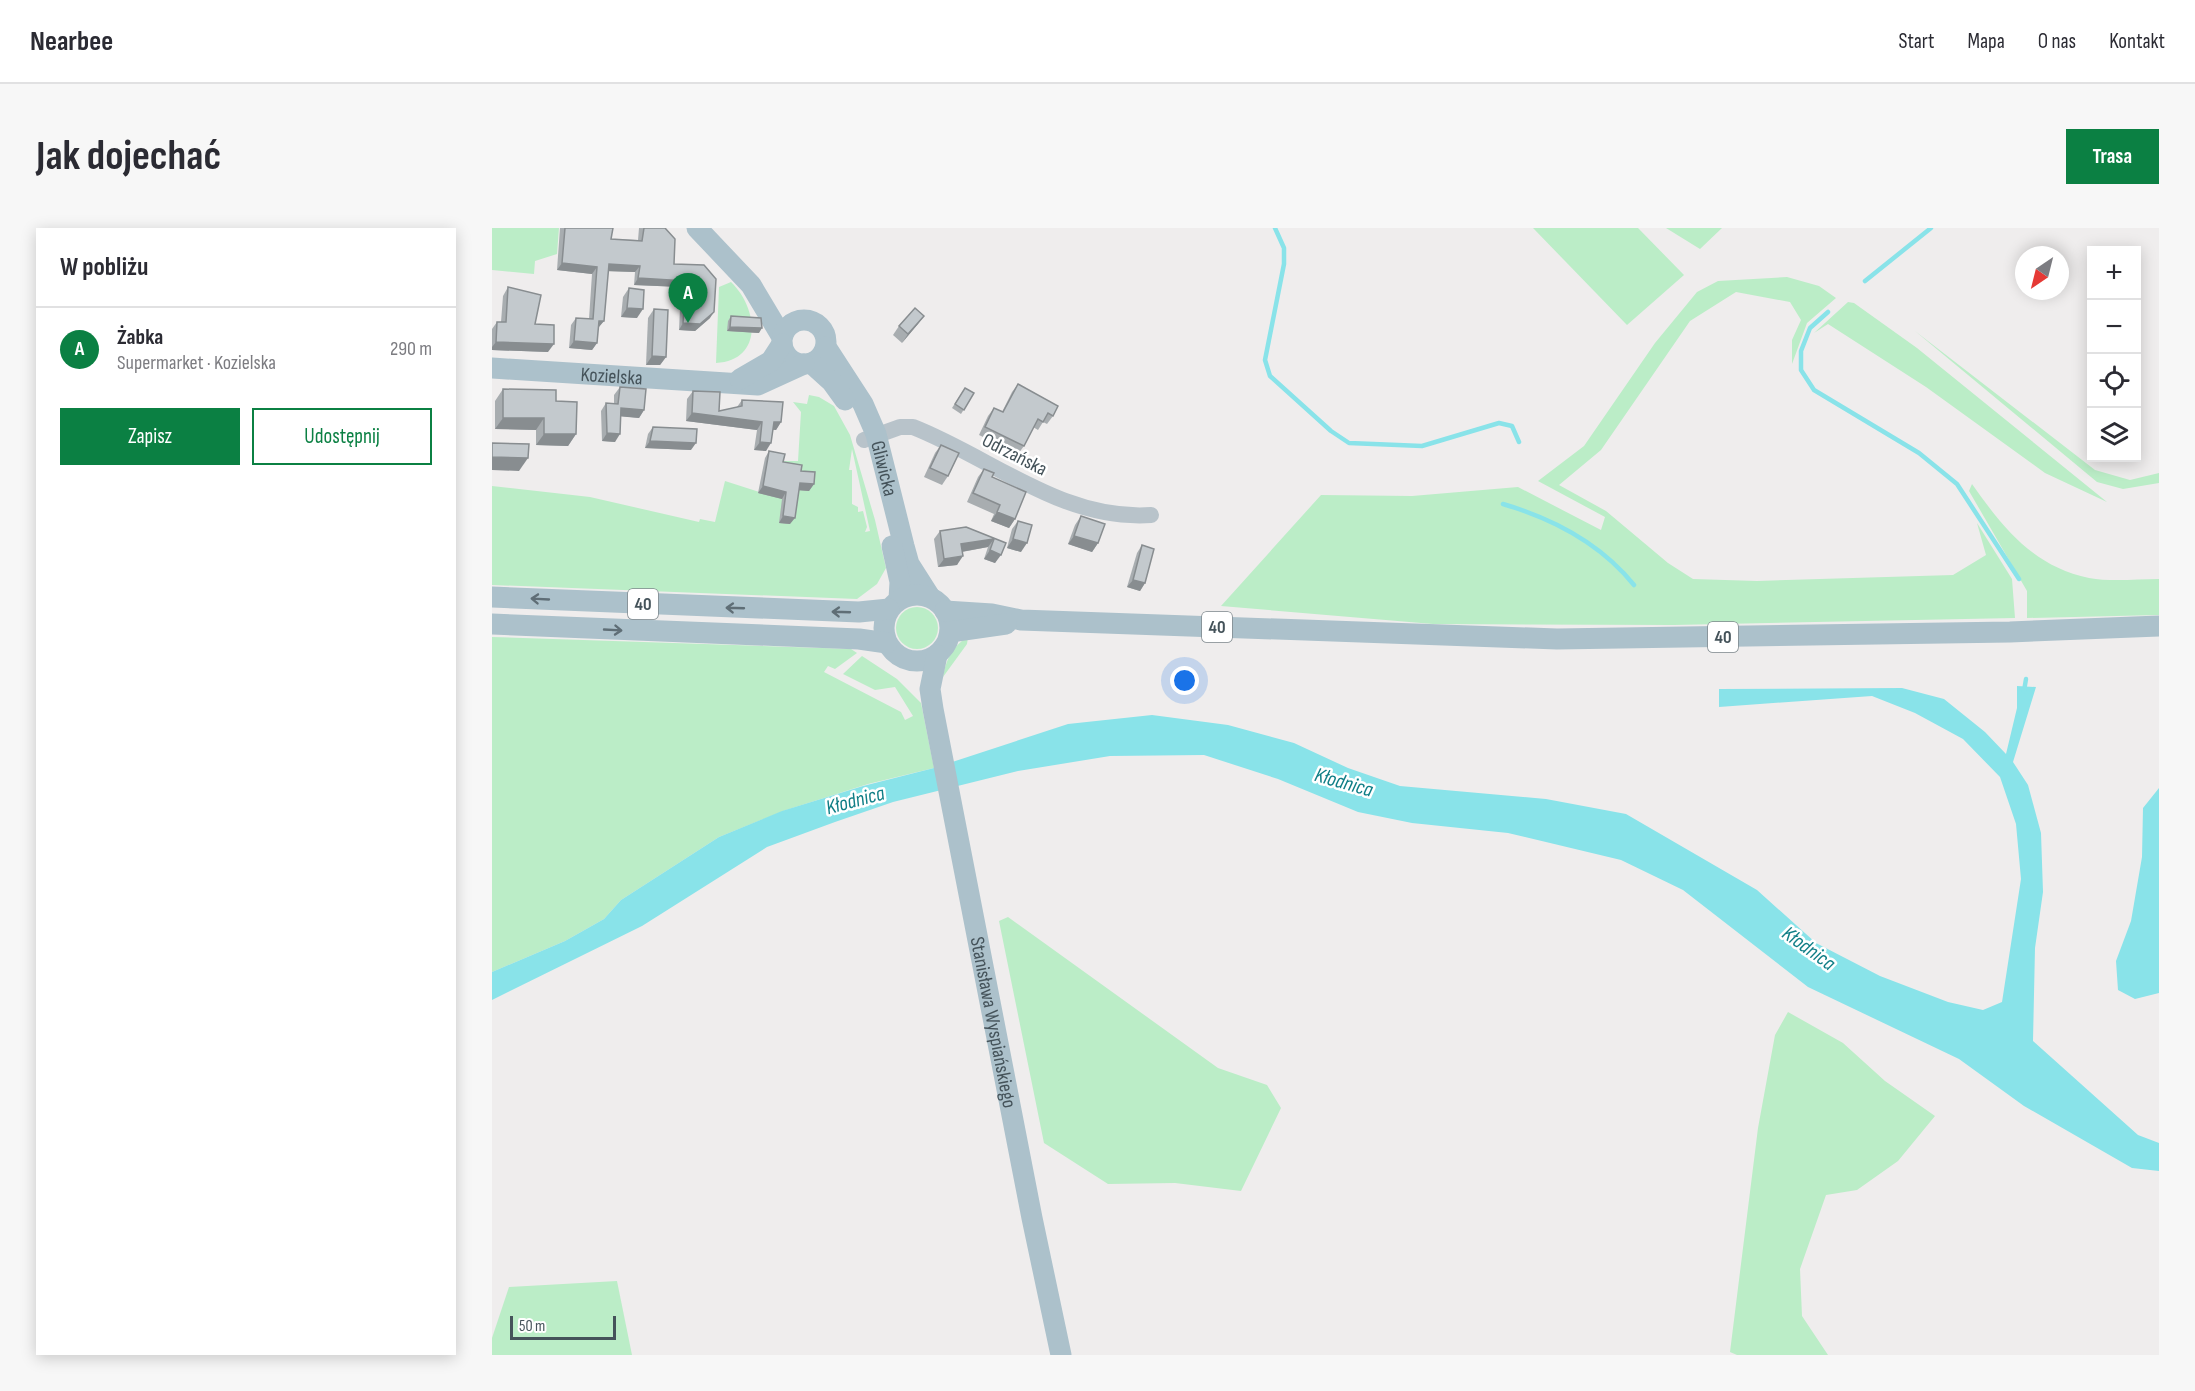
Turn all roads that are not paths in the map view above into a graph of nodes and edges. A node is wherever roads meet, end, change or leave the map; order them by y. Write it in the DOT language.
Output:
graph roads {
  1 [pos="697,228"];
  2 [pos="751,285"];
  3 [pos="801,319"];
  4 [pos="782,341"];
  5 [pos="826,347"];
  6 [pos="808,364"];
  7 [pos="492,368"];
  8 [pos="731,383"];
  9 [pos="870,437"];
  10 [pos="1151,515"];
  11 [pos="492,597"];
  12 [pos="894,604"];
  13 [pos="937,604"];
  14 [pos="1021,620"];
  15 [pos="492,624"];
  16 [pos="2159,626"];
  17 [pos="950,632"];
  18 [pos="886,643"];
  19 [pos="937,655"];
  20 [pos="903,659"];
  21 [pos="932,699"];
  22 [pos="1061,1355"];
  1 -- 2 [label="main road"];
  2 -- 3 [label="main road"];
  2 -- 4 [label="main road"];
  3 -- 4 [label="main road"];
  3 -- 5 [label="main road"];
  4 -- 6 [label="main road"];
  4 -- 8 [label="main road"];
  5 -- 6 [label="main road"];
  5 -- 9 [label="main road, Gliwicka"];
  6 -- 8 [label="main road, Kozielska"];
  6 -- 9 [label="main road, Gliwicka"];
  7 -- 8 [label="main road, Kozielska"];
  9 -- 10 [label="street, Odrzańska"];
  9 -- 12 [label="main road, Gliwicka"];
  9 -- 13 [label="main road, Gliwicka"];
  12 -- 11 [label="main road, 40, one-way"];
  12 -- 13 [label="main road, 40"];
  12 -- 18 [label="main road"];
  13 -- 14 [label="main road, 40"];
  13 -- 17 [label="main road"];
  14 -- 16 [label="main road, 40"];
  14 -- 17 [label="main road, 40"];
  15 -- 18 [label="main road, 40, one-way"];
  17 -- 19 [label="main road"];
  18 -- 20 [label="main road"];
  19 -- 20 [label="main road"];
  19 -- 21 [label="main road, Stanisława Wyspiańskiego"];
  20 -- 21 [label="main road"];
  21 -- 22 [label="main road, Stanisława Wyspiańskiego"];
}
